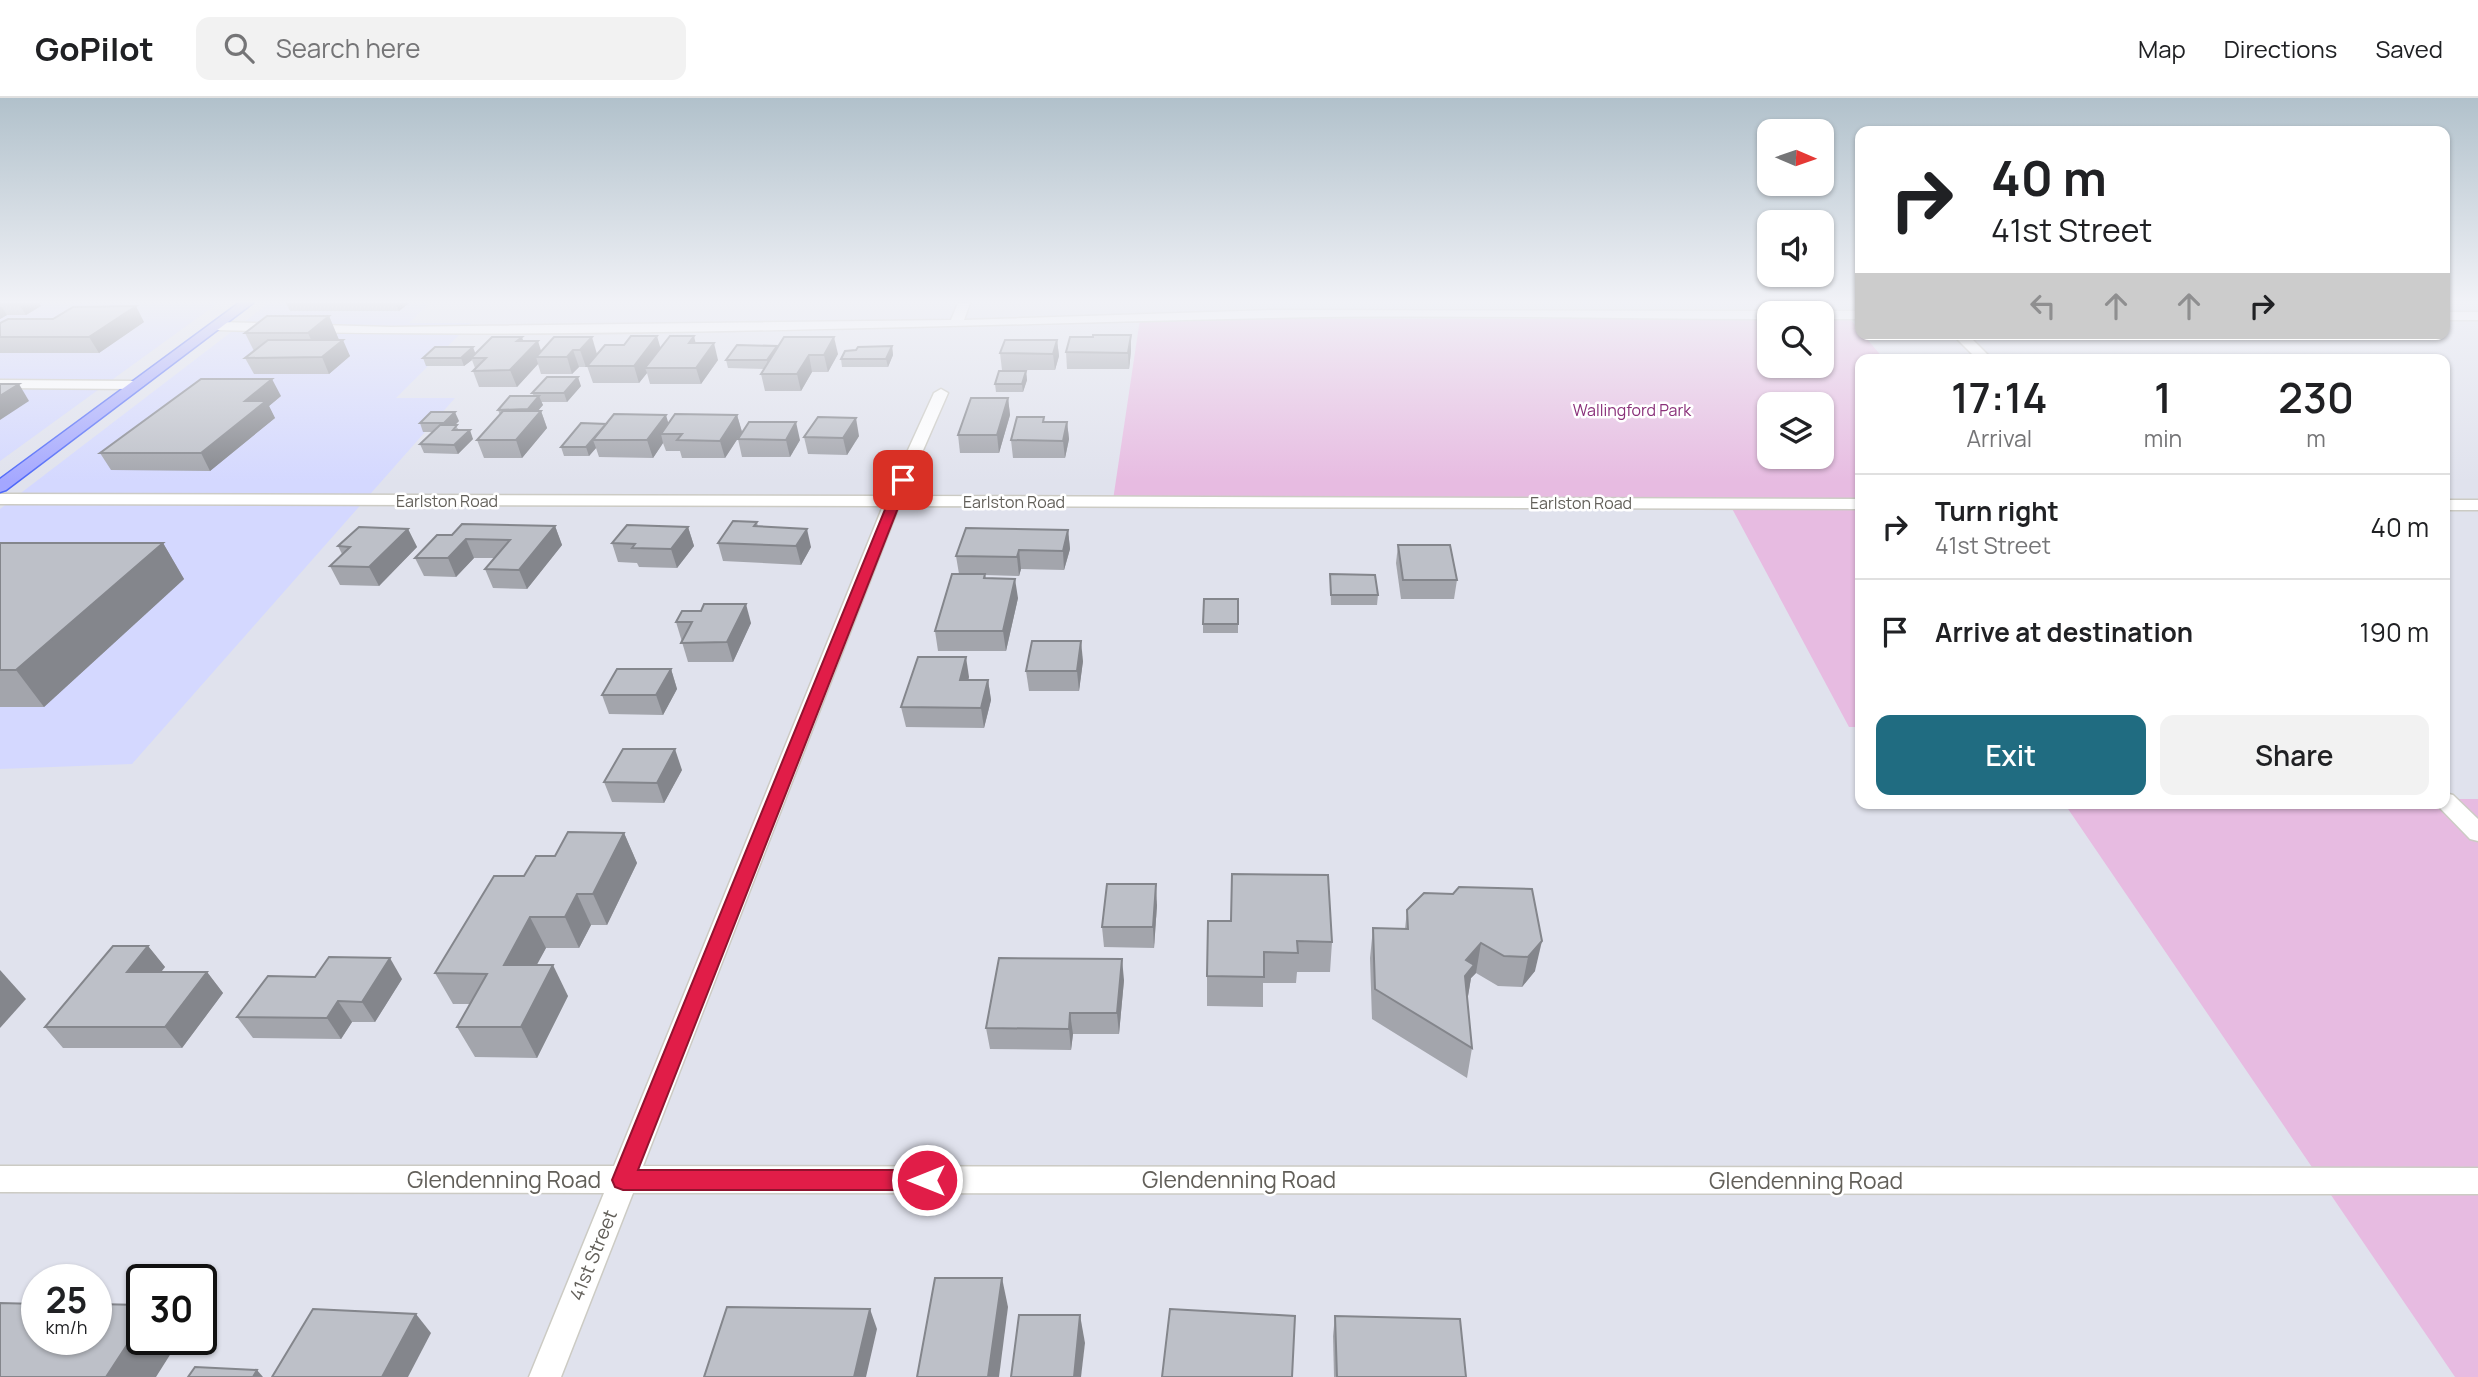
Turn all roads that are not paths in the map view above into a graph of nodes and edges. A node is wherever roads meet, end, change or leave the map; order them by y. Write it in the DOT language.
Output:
graph roads {
  1 [pos="167,363"];
  2 [pos="0,384"];
  3 [pos="138,384"];
  4 [pos="941,393"];
  5 [pos="0,487"];
  6 [pos="0,499"];
  7 [pos="893,501"];
  8 [pos="1855,504"];
  9 [pos="2450,505"];
  10 [pos="2478,505"];
  11 [pos="2450,805"];
  12 [pos="2478,833"];
  13 [pos="0,1179"];
  14 [pos="623,1180"];
  15 [pos="2478,1181"];
  16 [pos="545,1377"];
  1 -- 3 [label="main road"];
  2 -- 3 [label="street"];
  3 -- 5 [label="main road"];
  4 -- 7 [label="street, 41st Street"];
  6 -- 7 [label="street, Earlston Road"];
  7 -- 8 [label="street, Earlston Road"];
  7 -- 14 [label="street, 41st Street"];
  9 -- 10 [label="street"];
  11 -- 12 [label="street"];
  13 -- 14 [label="street, Glendenning Road"];
  14 -- 15 [label="street, Glendenning Road"];
  14 -- 16 [label="street, 41st Street"];
}
